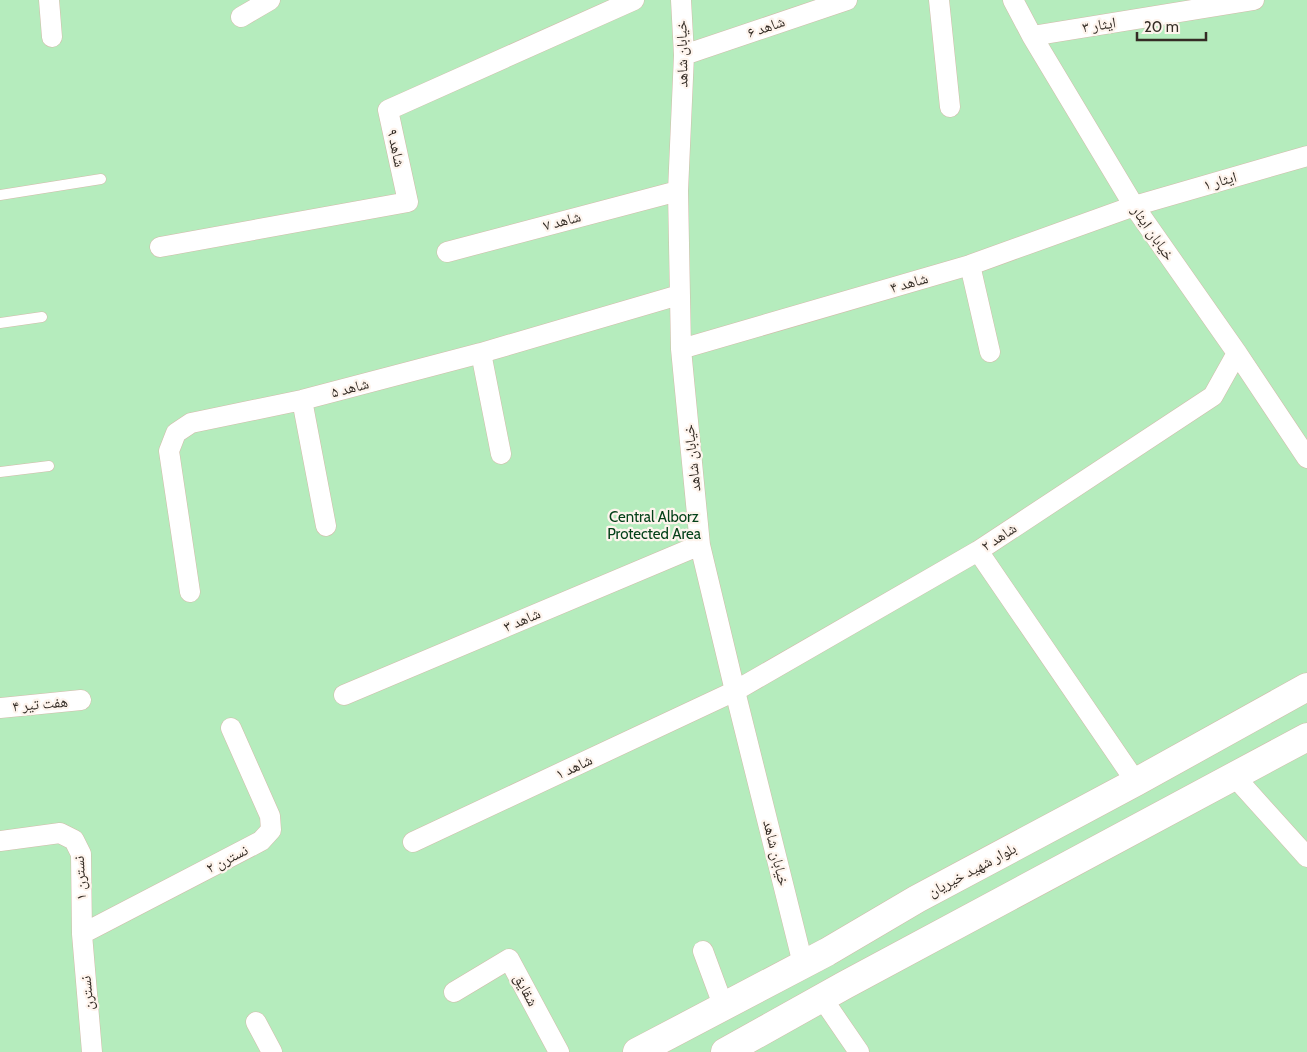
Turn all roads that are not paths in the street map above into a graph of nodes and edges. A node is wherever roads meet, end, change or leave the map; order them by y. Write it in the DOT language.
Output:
graph roads {
  1 [pos="49,0"];
  2 [pos="270,0"];
  3 [pos="634,0"];
  4 [pos="681,0"];
  5 [pos="847,0"];
  6 [pos="939,0"];
  7 [pos="1013,0"];
  8 [pos="1254,0"];
  9 [pos="241,17"];
  10 [pos="1032,36"];
  11 [pos="52,37"];
  12 [pos="684,54"];
  13 [pos="950,107"];
  14 [pos="1307,156"];
  15 [pos="101,179"];
  16 [pos="678,190"];
  17 [pos="0,196"];
  18 [pos="1134,206"];
  19 [pos="160,247"];
  20 [pos="447,252"];
  21 [pos="970,265"];
  22 [pos="679,295"];
  23 [pos="42,317"];
  24 [pos="0,323"];
  25 [pos="681,349"];
  26 [pos="990,352"];
  27 [pos="481,353"];
  28 [pos="1237,353"];
  29 [pos="302,400"];
  30 [pos="501,454"];
  31 [pos="1307,458"];
  32 [pos="49,466"];
  33 [pos="0,472"];
  34 [pos="326,526"];
  35 [pos="700,545"];
  36 [pos="978,551"];
  37 [pos="190,592"];
  38 [pos="1307,687"];
  39 [pos="735,691"];
  40 [pos="344,695"];
  41 [pos="81,700"];
  42 [pos="0,708"];
  43 [pos="231,728"];
  44 [pos="1307,738"];
  45 [pos="1235,777"];
  46 [pos="1136,782"];
  47 [pos="0,841"];
  48 [pos="413,842"];
  49 [pos="1307,856"];
  50 [pos="82,934"];
  51 [pos="703,952"];
  52 [pos="803,964"];
  53 [pos="454,992"];
  54 [pos="822,998"];
  55 [pos="723,1005"];
  56 [pos="256,1022"];
  57 [pos="92,1052"];
  58 [pos="272,1052"];
  59 [pos="559,1052"];
  60 [pos="637,1052"];
  61 [pos="725,1052"];
  62 [pos="860,1052"];
  1 -- 11 [label="street"];
  2 -- 9 [label="street"];
  3 -- 19 [label="street, شاهد ۹"];
  4 -- 12 [label="street, خیابان شاهد"];
  5 -- 12 [label="street, شاهد ۶"];
  6 -- 13 [label="street"];
  7 -- 10 [label="street, خیابان ایثار"];
  8 -- 10 [label="street, ایثار ۳"];
  10 -- 18 [label="street, خیابان ایثار"];
  12 -- 16 [label="street, خیابان شاهد"];
  14 -- 18 [label="street, ایثار ۱"];
  15 -- 17 [label="lane"];
  16 -- 20 [label="street, شاهد ۷"];
  16 -- 22 [label="street, خیابان شاهد"];
  18 -- 21 [label="street, شاهد ۴"];
  18 -- 28 [label="street, خیابان ایثار"];
  21 -- 25 [label="street, شاهد ۴"];
  21 -- 26 [label="street"];
  22 -- 25 [label="street, خیابان شاهد"];
  22 -- 27 [label="street, شاهد ۵"];
  23 -- 24 [label="lane"];
  25 -- 35 [label="street, خیابان شاهد"];
  27 -- 29 [label="street, شاهد ۵"];
  27 -- 30 [label="street"];
  28 -- 31 [label="street, خیابان ایثار"];
  28 -- 36 [label="street, شاهد ۲"];
  29 -- 34 [label="street"];
  29 -- 37 [label="street, شاهد ۵"];
  32 -- 33 [label="lane"];
  35 -- 39 [label="street, خیابان شاهد"];
  35 -- 40 [label="street, شاهد ۳"];
  36 -- 39 [label="street, شاهد ۲"];
  36 -- 46 [label="street"];
  38 -- 46 [label="main road, بلوار شهید خیریان"];
  39 -- 48 [label="street, شاهد ۱"];
  39 -- 52 [label="street, خیابان شاهد"];
  41 -- 42 [label="street, هفت تیر ۴"];
  43 -- 50 [label="street, نسترن ۲"];
  44 -- 45 [label="main road"];
  45 -- 49 [label="street"];
  45 -- 54 [label="main road"];
  46 -- 52 [label="main road, بلوار شهید خیریان"];
  47 -- 50 [label="street, نسترن ۱"];
  50 -- 57 [label="street, نسترن"];
  51 -- 55 [label="street"];
  52 -- 54 [label="main road"];
  52 -- 55 [label="main road, بلوار شهید خیریان"];
  53 -- 59 [label="street, شقایق"];
  54 -- 61 [label="main road"];
  54 -- 62 [label="street"];
  55 -- 60 [label="main road, بلوار شهید خیریان"];
  56 -- 58 [label="street"];
}
